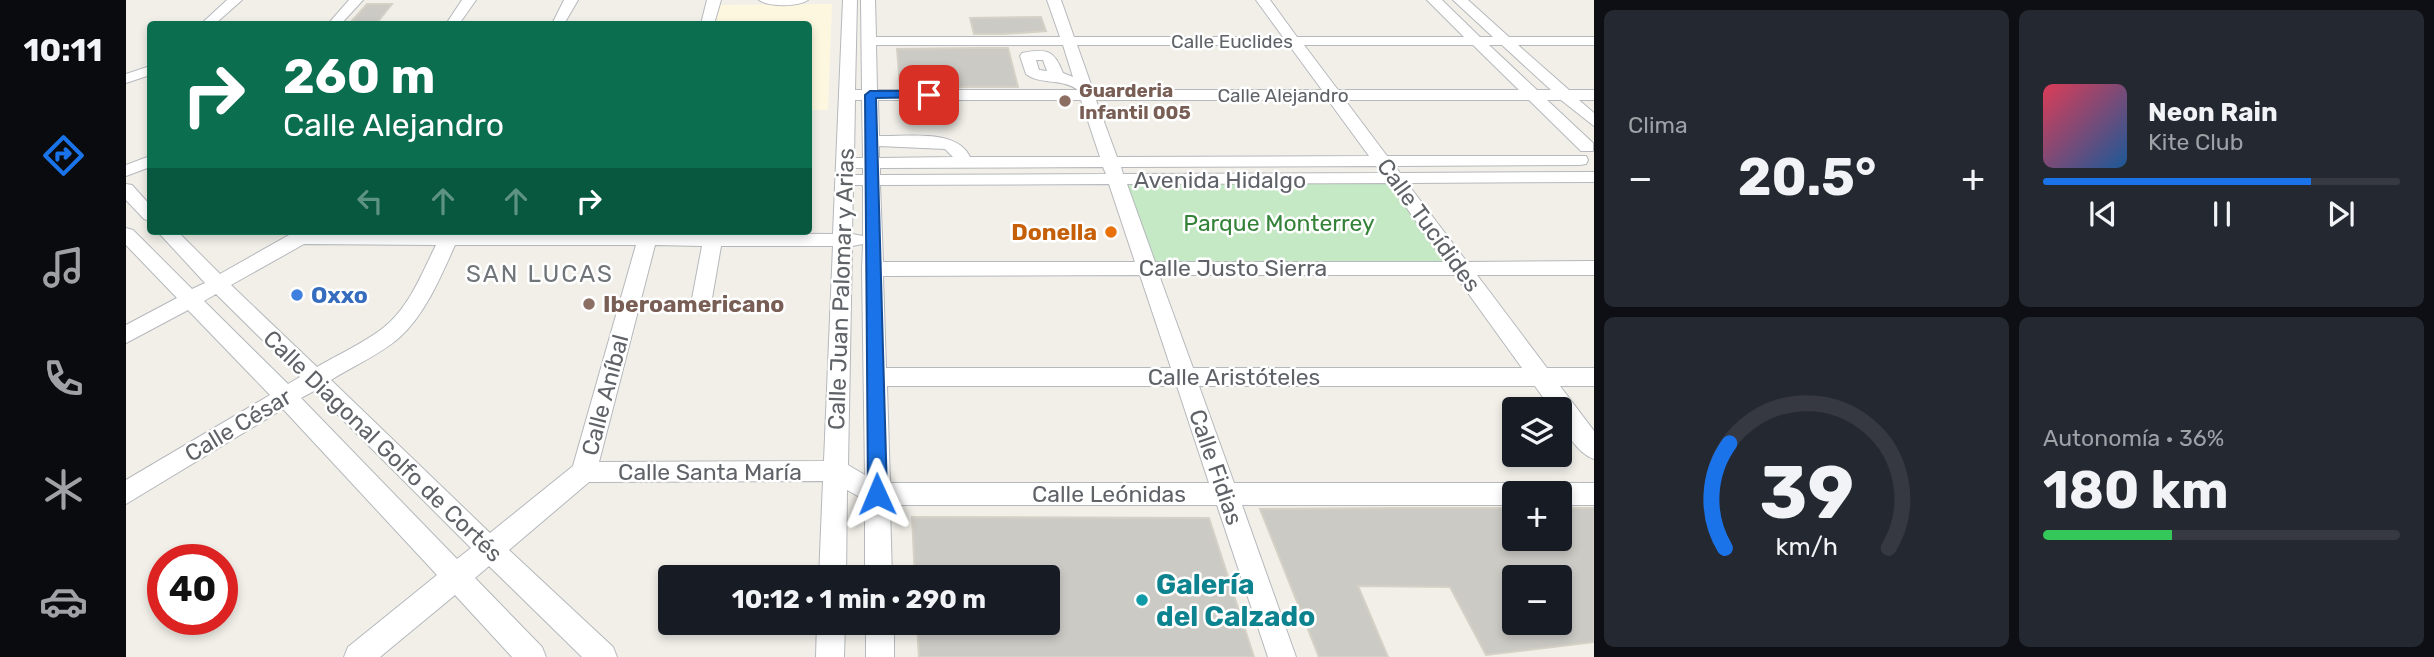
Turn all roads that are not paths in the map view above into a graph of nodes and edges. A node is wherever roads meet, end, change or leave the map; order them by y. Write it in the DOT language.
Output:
graph roads {
  1 [pos="234,0"];
  2 [pos="356,0"];
  3 [pos="469,0"];
  4 [pos="570,0"];
  5 [pos="714,0"];
  6 [pos="766,0"];
  7 [pos="801,0"];
  8 [pos="849,0"];
  9 [pos="868,0"];
  10 [pos="1054,0"];
  11 [pos="1263,0"];
  12 [pos="1434,0"];
  13 [pos="1460,0"];
  14 [pos="210,21"];
  15 [pos="337,21"];
  16 [pos="454,21"];
  17 [pos="560,21"];
  18 [pos="709,21"];
  19 [pos="870,41"];
  20 [pos="1068,41"];
  21 [pos="1293,41"];
  22 [pos="1476,41"];
  23 [pos="1505,41"];
  24 [pos="1594,41"];
  25 [pos="147,71"];
  26 [pos="1057,76"];
  27 [pos="126,79"];
  28 [pos="1085,90"];
  29 [pos="846,95"];
  30 [pos="870,95"];
  31 [pos="1333,95"];
  32 [pos="1532,95"];
  33 [pos="1565,95"];
  34 [pos="1594,95"];
  35 [pos="1594,121"];
  36 [pos="871,141"];
  37 [pos="1587,151"];
  38 [pos="147,162"];
  39 [pos="963,162"];
  40 [pos="1382,162"];
  41 [pos="126,171"];
  42 [pos="1113,171"];
  43 [pos="845,172"];
  44 [pos="871,172"];
  45 [pos="1594,176"];
  46 [pos="1395,179"];
  47 [pos="126,189"];
  48 [pos="147,212"];
  49 [pos="126,234"];
  50 [pos="170,235"];
  51 [pos="304,235"];
  52 [pos="450,235"];
  53 [pos="648,235"];
  54 [pos="664,235"];
  55 [pos="713,238"];
  56 [pos="843,240"];
  57 [pos="872,240"];
  58 [pos="1147,268"];
  59 [pos="1461,268"];
  60 [pos="1594,268"];
  61 [pos="872,269"];
  62 [pos="217,286"];
  63 [pos="189,300"];
  64 [pos="701,304"];
  65 [pos="126,335"];
  66 [pos="875,377"];
  67 [pos="1185,377"];
  68 [pos="1541,377"];
  69 [pos="1594,377"];
  70 [pos="316,378"];
  71 [pos="286,397"];
  72 [pos="1594,449"];
  73 [pos="836,471"];
  74 [pos="584,472"];
  75 [pos="126,493"];
  76 [pos="877,494"];
  77 [pos="1225,494"];
  78 [pos="1502,494"];
  79 [pos="1572,494"];
  80 [pos="1594,494"];
  81 [pos="487,550"];
  82 [pos="832,565"];
  83 [pos="879,565"];
  84 [pos="456,576"];
  85 [pos="831,635"];
  86 [pos="880,635"];
  87 [pos="358,657"];
  88 [pos="532,657"];
  89 [pos="603,657"];
  90 [pos="830,657"];
  91 [pos="880,657"];
  92 [pos="1282,657"];
  1 -- 14 [label="street"];
  2 -- 15 [label="street"];
  3 -- 16 [label="street"];
  4 -- 17 [label="street"];
  5 -- 18 [label="street"];
  6 -- 7 [label="street"];
  8 -- 29 [label="street, Calle Juan Palomar y Arias"];
  9 -- 19 [label="street, Calle Juan Palomar y Arias"];
  10 -- 20 [label="street, Calle Fidias"];
  11 -- 21 [label="street, Calle Tucídides"];
  12 -- 22 [label="street"];
  13 -- 23 [label="street"];
  19 -- 20 [label="street, Calle Euclides"];
  19 -- 30 [label="street, Calle Juan Palomar y Arias"];
  20 -- 21 [label="street, Calle Euclides"];
  20 -- 28 [label="street, Calle Fidias"];
  21 -- 22 [label="street, Calle Euclides"];
  21 -- 31 [label="street, Calle Tucídides"];
  22 -- 23 [label="street, Calle Euclides"];
  22 -- 32 [label="street"];
  23 -- 24 [label="street, Calle Euclides"];
  23 -- 33 [label="street"];
  25 -- 27 [label="street"];
  26 -- 28 [label="street"];
  28 -- 30 [label="street, Calle Alejandro"];
  28 -- 31 [label="street, Calle Alejandro"];
  28 -- 42 [label="street, Calle Fidias"];
  29 -- 30 [label="street, Calle Alejandro"];
  29 -- 43 [label="street, Calle Juan Palomar y Arias"];
  30 -- 36 [label="street, Calle Juan Palomar y Arias"];
  31 -- 32 [label="street, Calle Alejandro"];
  31 -- 40 [label="street, Calle Tucídides"];
  32 -- 33 [label="street, Calle Alejandro"];
  32 -- 37 [label="street"];
  33 -- 34 [label="street, Calle Alejandro"];
  33 -- 35 [label="street"];
  36 -- 39 [label="street"];
  36 -- 44 [label="street, Calle Juan Palomar y Arias"];
  37 -- 40 [label="street, Avenida Hidalgo"];
  37 -- 45 [label="street"];
  38 -- 41 [label="street"];
  39 -- 42 [label="street, Avenida Hidalgo"];
  39 -- 44 [label="street, Avenida Hidalgo"];
  40 -- 42 [label="street, Avenida Hidalgo"];
  40 -- 46 [label="street, Calle Tucídides"];
  42 -- 44 [label="street, Avenida Hidalgo"];
  42 -- 46 [label="street, Avenida Hidalgo"];
  42 -- 58 [label="street, Calle Fidias"];
  43 -- 44 [label="street, Avenida Hidalgo"];
  43 -- 56 [label="street, Calle Juan Palomar y Arias"];
  44 -- 57 [label="street, Calle Juan Palomar y Arias"];
  45 -- 46 [label="street, Avenida Hidalgo"];
  46 -- 59 [label="street, Calle Tucídides"];
  47 -- 48 [label="street"];
  49 -- 63 [label="street, Calle Diagonal Golfo de Cortés"];
  50 -- 62 [label="street, Calle Diagonal Golfo de Cortés"];
  51 -- 62 [label="street"];
  52 -- 70 [label="street, Calle César"];
  53 -- 74 [label="street, Calle Aníbal"];
  54 -- 55 [label="street"];
  55 -- 56 [label="street"];
  55 -- 64 [label="street"];
  56 -- 57 [label="street"];
  56 -- 73 [label="street, Calle Juan Palomar y Arias"];
  57 -- 61 [label="street, Calle Juan Palomar y Arias"];
  58 -- 59 [label="street, Calle Justo Sierra"];
  58 -- 61 [label="street, Calle Justo Sierra"];
  58 -- 67 [label="street, Calle Fidias"];
  59 -- 60 [label="street, Calle Justo Sierra"];
  59 -- 68 [label="street, Calle Tucídides"];
  61 -- 66 [label="street, Calle Juan Palomar y Arias"];
  62 -- 63 [label="street"];
  62 -- 70 [label="street, Calle Diagonal Golfo de Cortés"];
  63 -- 65 [label="street"];
  63 -- 71 [label="street, Calle Diagonal Golfo de Cortés"];
  66 -- 67 [label="street, Calle Aristóteles"];
  66 -- 76 [label="street, Calle Juan Palomar y Arias"];
  67 -- 68 [label="street, Calle Aristóteles"];
  67 -- 77 [label="street, Calle Fidias"];
  68 -- 69 [label="street, Calle Aristóteles"];
  68 -- 72 [label="street, Calle Tucídides"];
  70 -- 71 [label="street, Calle César"];
  70 -- 81 [label="street, Calle Diagonal Golfo de Cortés"];
  71 -- 75 [label="street, Calle César"];
  71 -- 84 [label="street, Calle Diagonal Golfo de Cortés"];
  73 -- 74 [label="street, Calle Santa María"];
  73 -- 76 [label="street, Calle Leónidas"];
  73 -- 82 [label="street, Calle Juan Palomar y Arias"];
  74 -- 81 [label="street, Calle Aníbal"];
  76 -- 77 [label="street, Calle Leónidas"];
  76 -- 83 [label="street, Calle Juan Palomar y Arias"];
  77 -- 78 [label="street, Calle Leónidas"];
  77 -- 92 [label="street, Calle Fidias"];
  79 -- 80 [label="street"];
  81 -- 84 [label="street, Calle Aníbal"];
  81 -- 89 [label="street, Calle Diagonal Golfo de Cortés"];
  84 -- 87 [label="street, Calle Aníbal"];
  84 -- 88 [label="street, Calle Diagonal Golfo de Cortés"];
  85 -- 90 [label="street"];
  86 -- 91 [label="street"];
}
